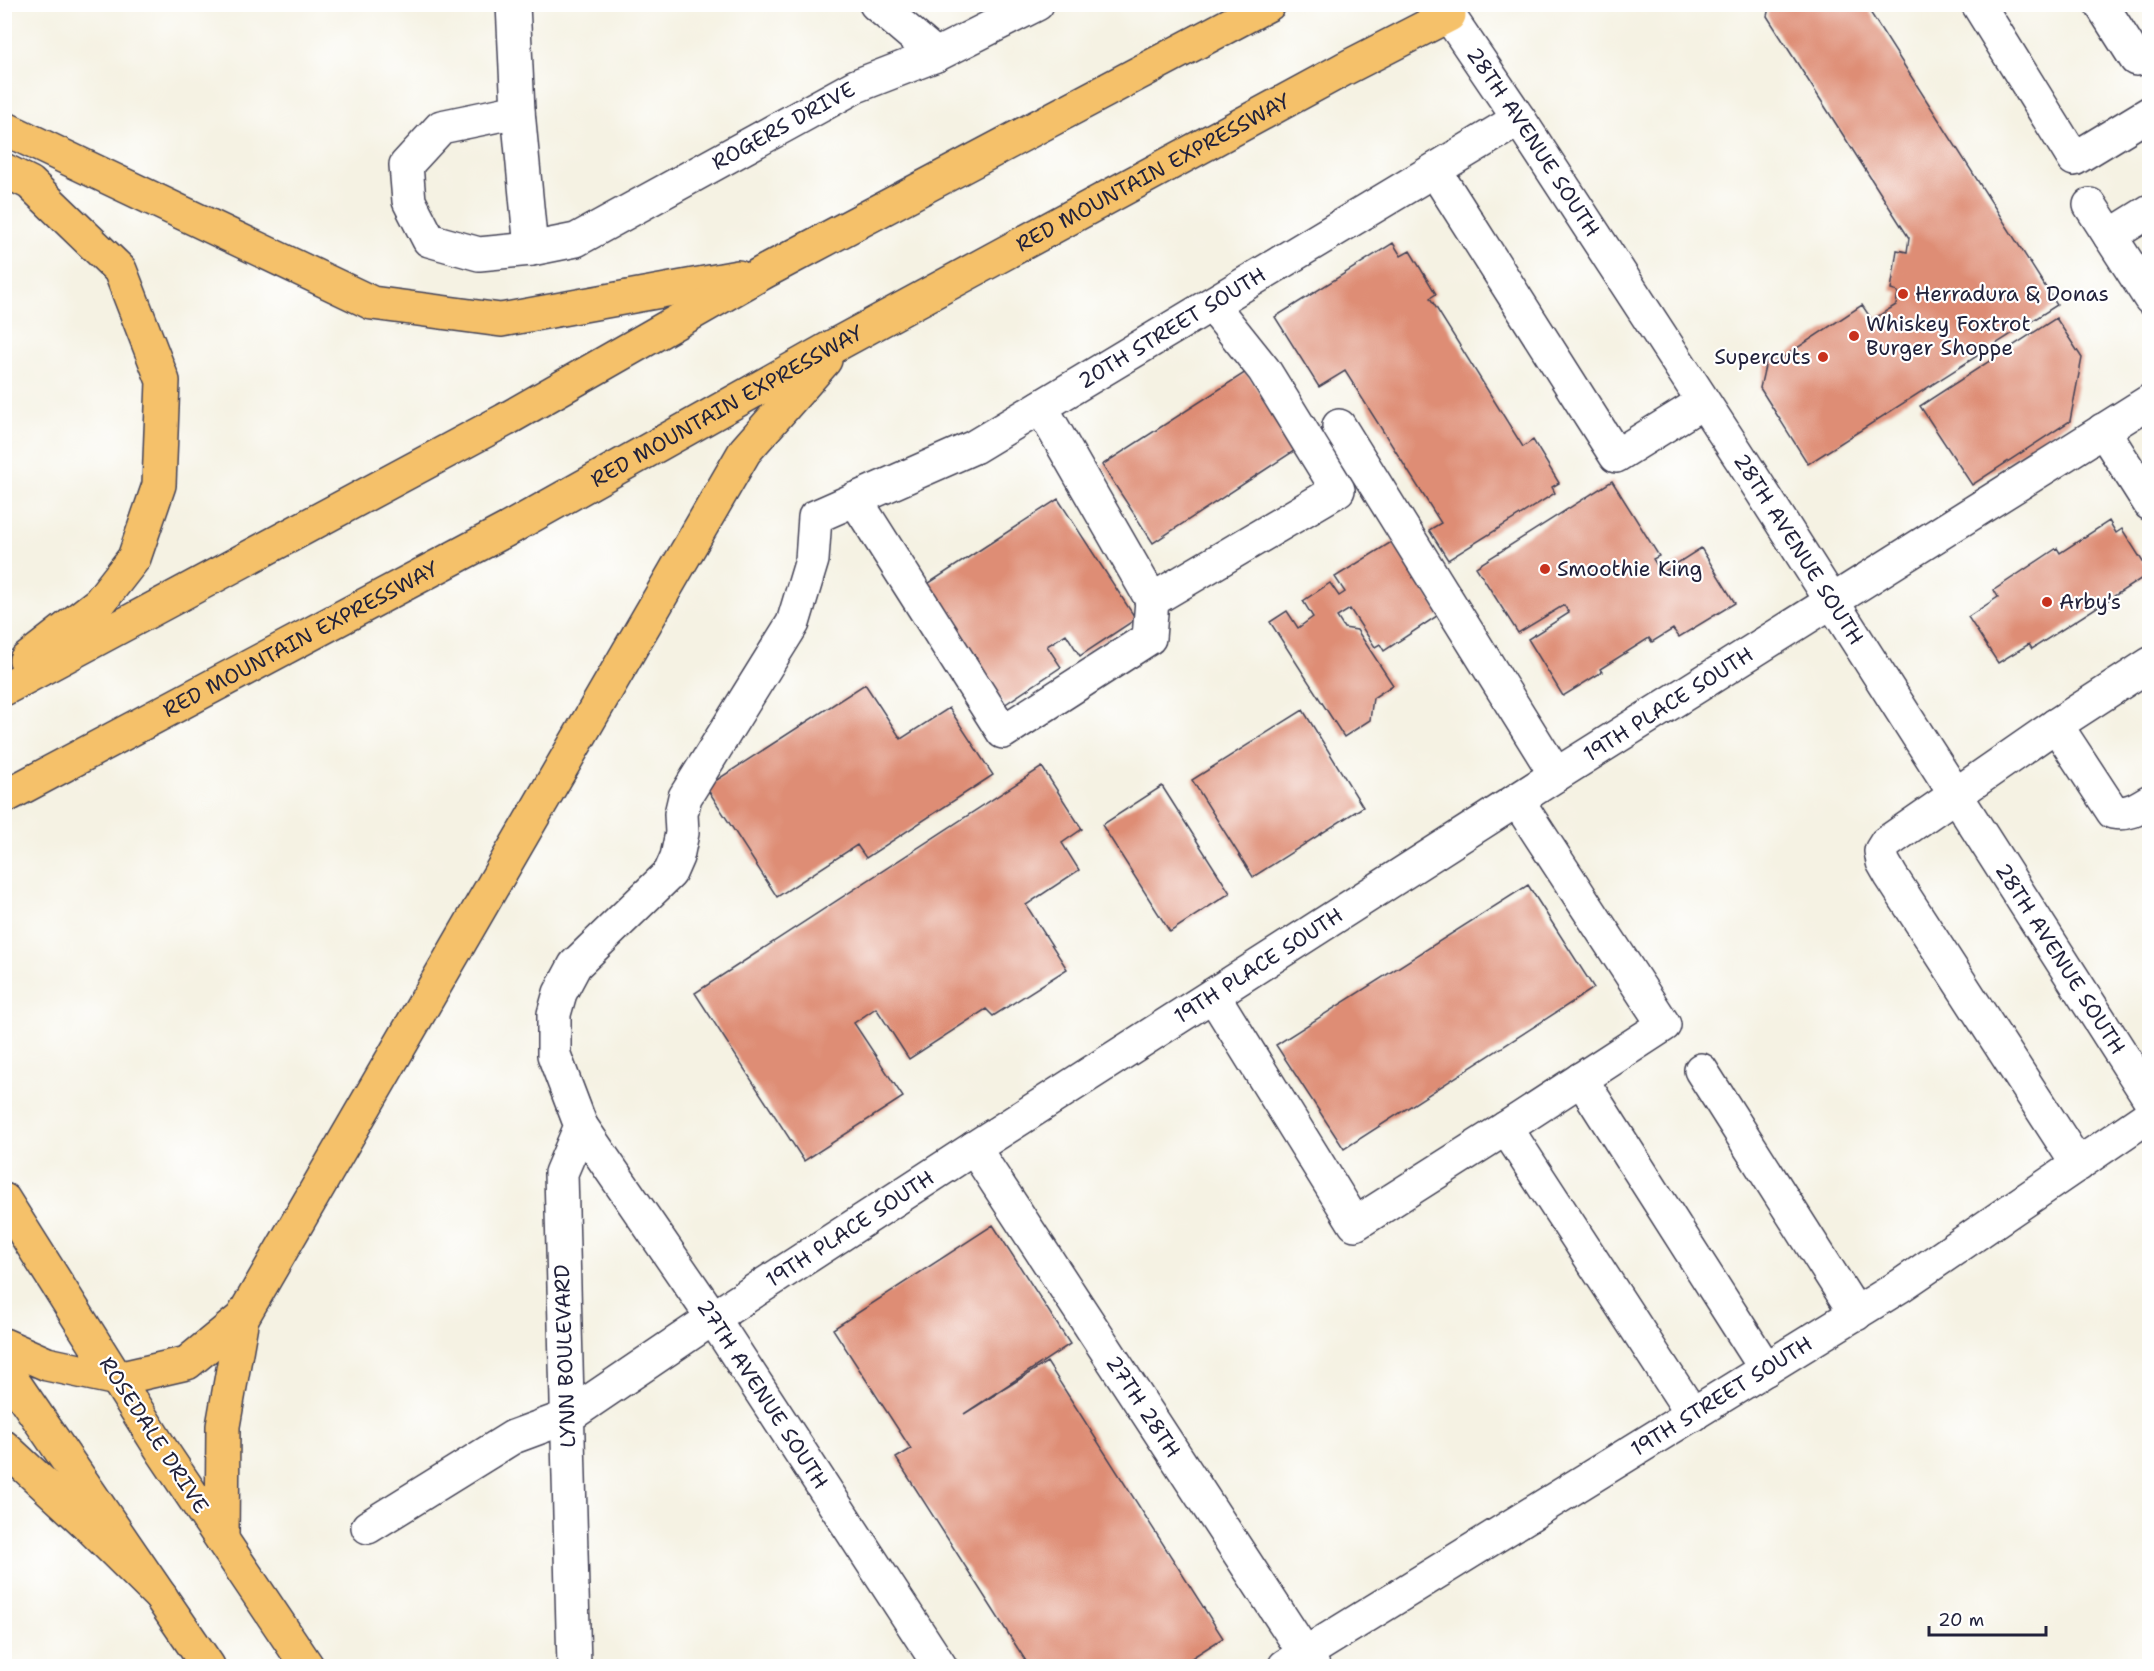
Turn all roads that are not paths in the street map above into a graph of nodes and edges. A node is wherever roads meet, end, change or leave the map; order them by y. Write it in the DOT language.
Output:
graph roads {
  1 [pos="513,4"];
  2 [pos="876,4"];
  3 [pos="1037,4"];
  4 [pos="1269,4"];
  5 [pos="1978,4"];
  6 [pos="2102,4"];
  7 [pos="1452,8"];
  8 [pos="936,55"];
  9 [pos="2136,59"];
  10 [pos="518,111"];
  11 [pos="2150,113"];
  12 [pos="1519,119"];
  13 [pos="4,128"];
  14 [pos="4,170"];
  15 [pos="1435,171"];
  16 [pos="2090,205"];
  17 [pos="2150,211"];
  18 [pos="2110,236"];
  19 [pos="531,249"];
  20 [pos="764,272"];
  21 [pos="2150,297"];
  22 [pos="1212,305"];
  23 [pos="841,342"];
  24 [pos="2150,401"];
  25 [pos="1703,402"];
  26 [pos="1041,407"];
  27 [pos="1339,426"];
  28 [pos="2103,430"];
  29 [pos="855,499"];
  30 [pos="2150,504"];
  31 [pos="1152,600"];
  32 [pos="1833,600"];
  33 [pos="2150,664"];
  34 [pos="4,676"];
  35 [pos="4,689"];
  36 [pos="2056,725"];
  37 [pos="1556,775"];
  38 [pos="1956,794"];
  39 [pos="4,797"];
  40 [pos="1517,800"];
  41 [pos="2150,801"];
  42 [pos="1213,995"];
  43 [pos="1701,1070"];
  44 [pos="1581,1079"];
  45 [pos="2150,1099"];
  46 [pos="2150,1115"];
  47 [pos="581,1126"];
  48 [pos="1506,1128"];
  49 [pos="974,1148"];
  50 [pos="2078,1165"];
  51 [pos="4,1200"];
  52 [pos="1856,1314"];
  53 [pos="242,1318"];
  54 [pos="713,1318"];
  55 [pos="4,1346"];
  56 [pos="4,1368"];
  57 [pos="1766,1369"];
  58 [pos="117,1379"];
  59 [pos="1693,1414"];
  60 [pos="567,1418"];
  61 [pos="4,1447"];
  62 [pos="368,1527"];
  63 [pos="222,1539"];
  64 [pos="161,1597"];
  65 [pos="1301,1662"];
  66 [pos="208,1666"];
  67 [pos="307,1666"];
  68 [pos="574,1666"];
  69 [pos="940,1666"];
  1 -- 10 [label="street"];
  2 -- 8 [label="street"];
  3 -- 8 [label="street, ROGERS DRIVE"];
  4 -- 20 [label="main road"];
  5 -- 11 [label="street"];
  6 -- 9 [label="street"];
  7 -- 12 [label="street, 28TH AVENUE SOUTH"];
  7 -- 23 [label="main road, RED MOUNTAIN EXPRESSWAY"];
  8 -- 19 [label="street, ROGERS DRIVE"];
  10 -- 19 [label="street"];
  10 -- 19 [label="street, ROGERS DRIVE"];
  12 -- 15 [label="street, 20TH STREET SOUTH"];
  12 -- 25 [label="street, 28TH AVENUE SOUTH"];
  13 -- 20 [label="main road"];
  14 -- 34 [label="main road"];
  15 -- 22 [label="street, 20TH STREET SOUTH"];
  15 -- 25 [label="street"];
  16 -- 18 [label="street"];
  17 -- 18 [label="street"];
  18 -- 21 [label="street"];
  20 -- 35 [label="main road"];
  22 -- 26 [label="street, 20TH STREET SOUTH"];
  22 -- 31 [label="street"];
  23 -- 39 [label="main road, RED MOUNTAIN EXPRESSWAY"];
  23 -- 53 [label="main road"];
  24 -- 28 [label="street, 19TH PLACE SOUTH"];
  25 -- 32 [label="street, 28TH AVENUE SOUTH"];
  26 -- 29 [label="street, 20TH STREET SOUTH"];
  26 -- 31 [label="street"];
  27 -- 37 [label="street"];
  28 -- 30 [label="street"];
  28 -- 32 [label="street, 19TH PLACE SOUTH"];
  29 -- 31 [label="street"];
  29 -- 47 [label="street, 20TH STREET SOUTH"];
  32 -- 37 [label="street, 19TH PLACE SOUTH"];
  32 -- 38 [label="street, 28TH AVENUE SOUTH"];
  33 -- 36 [label="street"];
  36 -- 38 [label="street"];
  36 -- 41 [label="street"];
  37 -- 40 [label="street, 19TH PLACE SOUTH"];
  38 -- 45 [label="street, 28TH AVENUE SOUTH"];
  38 -- 50 [label="street"];
  40 -- 42 [label="street, 19TH PLACE SOUTH"];
  40 -- 44 [label="street"];
  42 -- 48 [label="street"];
  42 -- 49 [label="street, 19TH PLACE SOUTH"];
  43 -- 52 [label="street"];
  44 -- 48 [label="street"];
  44 -- 57 [label="street"];
  46 -- 50 [label="street, 19TH STREET SOUTH"];
  47 -- 54 [label="street, 27TH AVENUE SOUTH"];
  47 -- 60 [label="street, LYNN BOULEVARD"];
  48 -- 59 [label="street"];
  49 -- 54 [label="street, 19TH PLACE SOUTH"];
  49 -- 65 [label="street, 27TH 28TH"];
  50 -- 52 [label="street, 19TH STREET SOUTH"];
  51 -- 58 [label="main road, ROSEDALE DRIVE"];
  52 -- 57 [label="street, 19TH STREET SOUTH"];
  53 -- 58 [label="main road"];
  53 -- 63 [label="main road"];
  54 -- 60 [label="street, 19TH PLACE SOUTH"];
  54 -- 69 [label="street, 27TH AVENUE SOUTH"];
  55 -- 58 [label="main road"];
  56 -- 64 [label="main road"];
  57 -- 59 [label="street, 19TH STREET SOUTH"];
  58 -- 63 [label="main road, ROSEDALE DRIVE"];
  59 -- 65 [label="street, 19TH STREET SOUTH"];
  60 -- 62 [label="street, 19TH PLACE SOUTH"];
  60 -- 68 [label="street, LYNN BOULEVARD"];
  61 -- 64 [label="main road"];
  63 -- 67 [label="main road, ROSEDALE DRIVE"];
  64 -- 66 [label="main road"];
}
